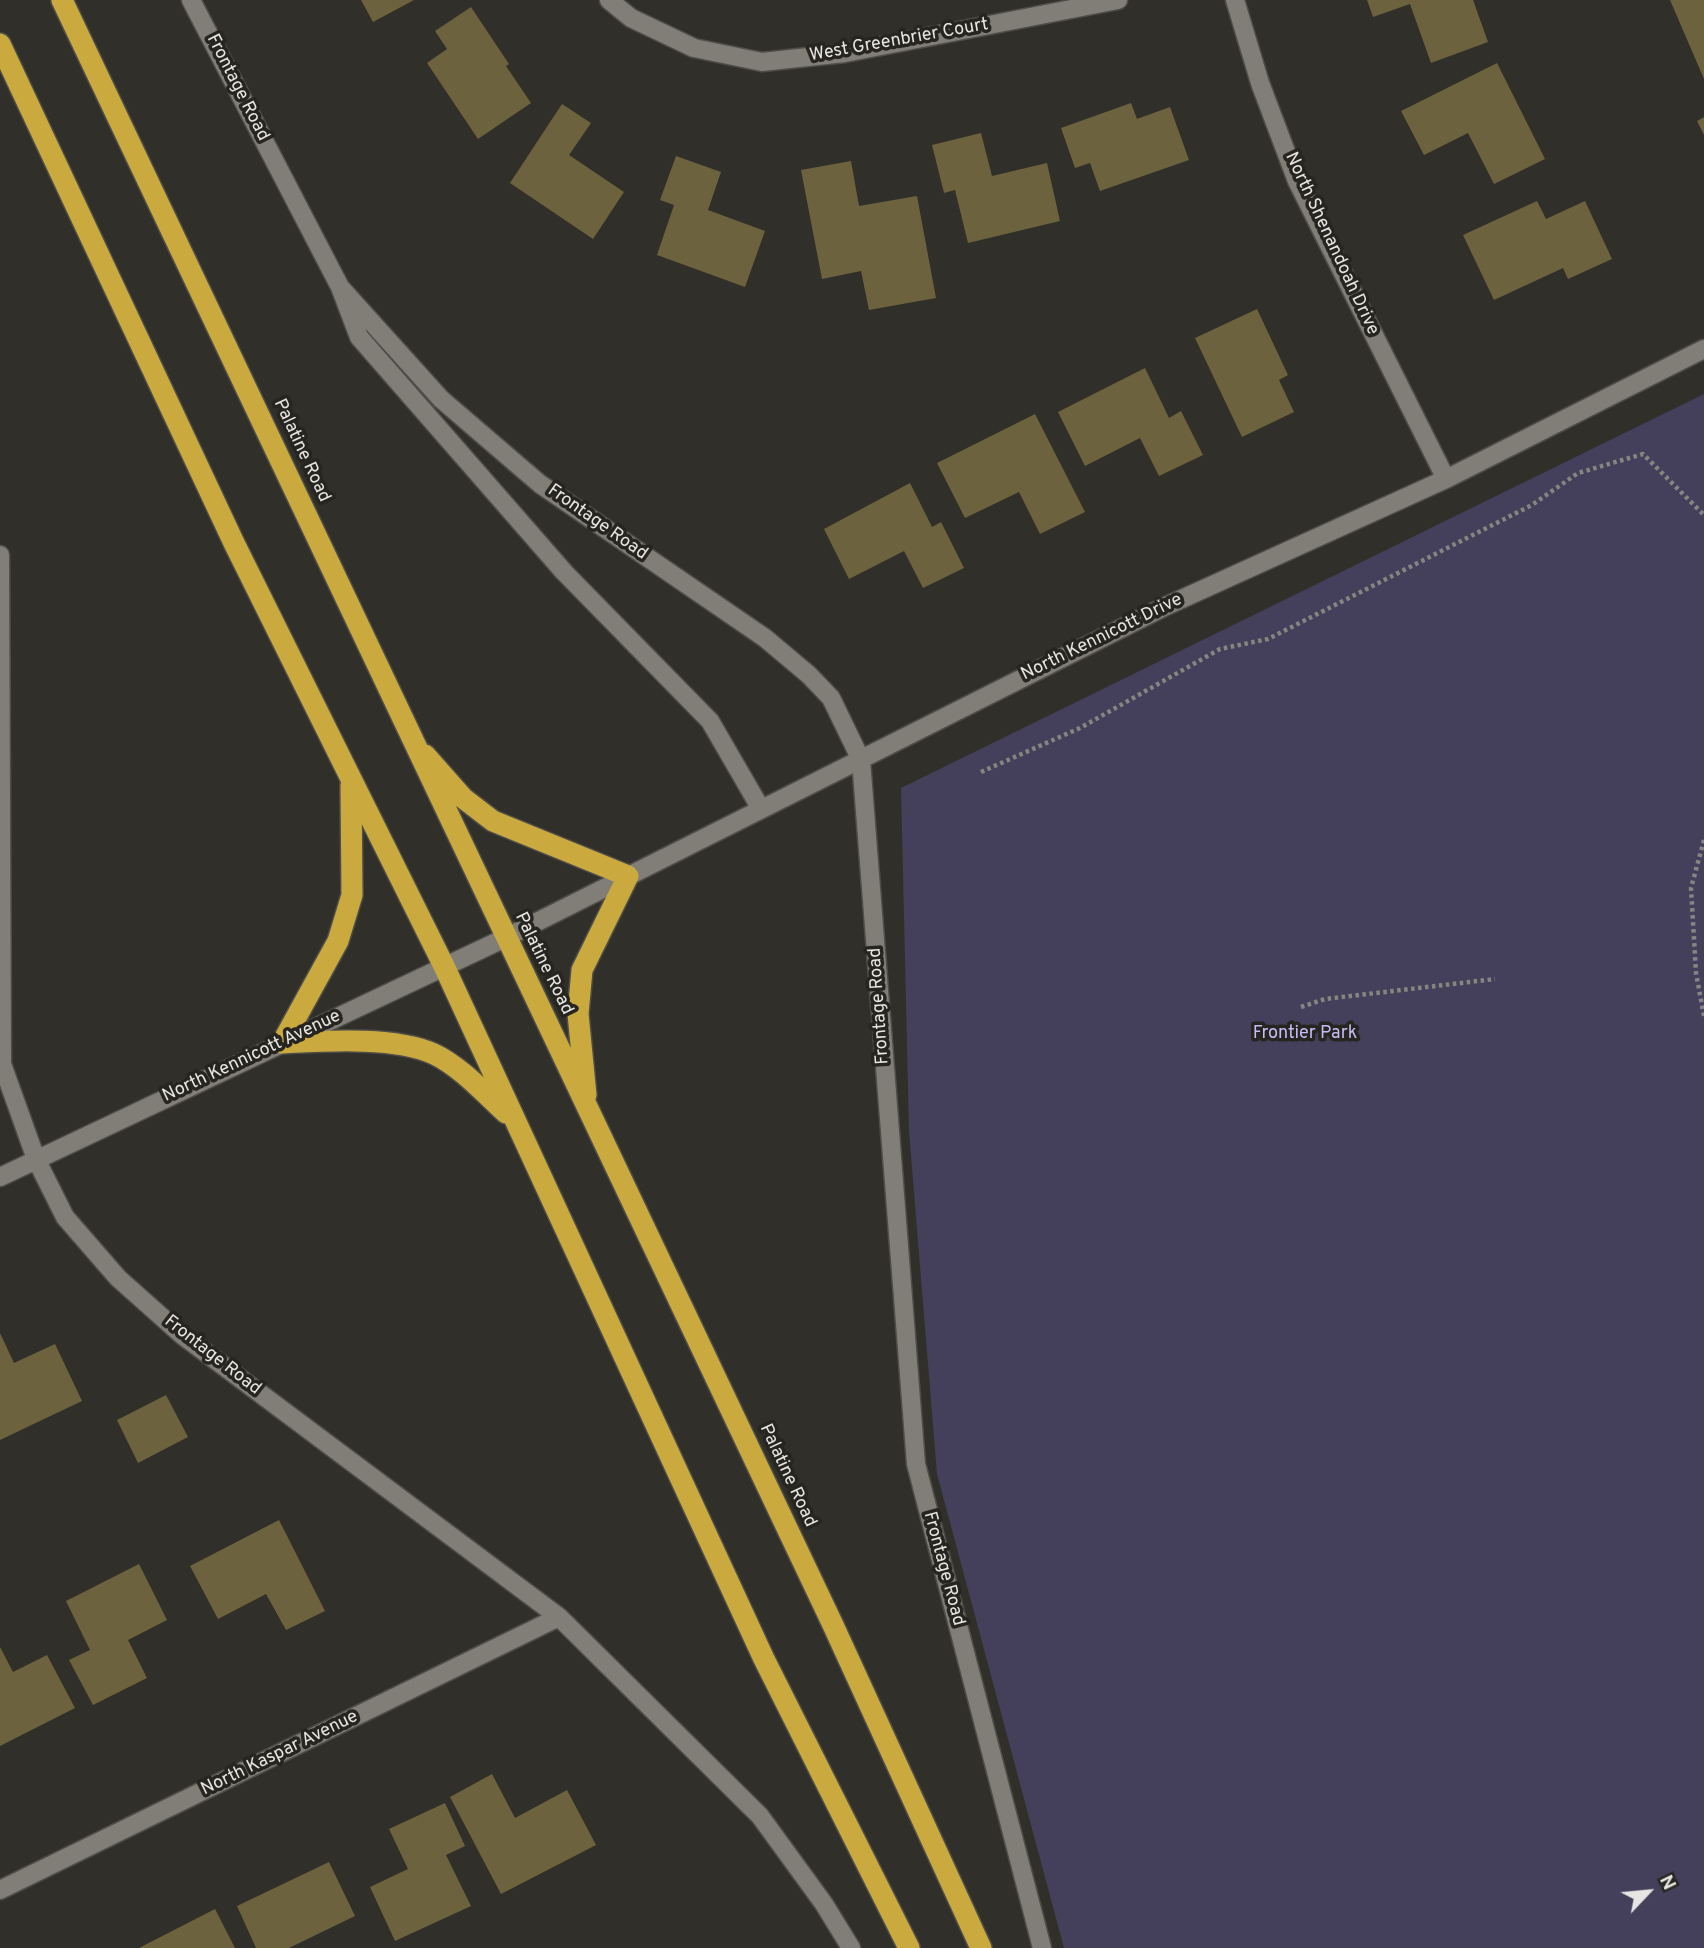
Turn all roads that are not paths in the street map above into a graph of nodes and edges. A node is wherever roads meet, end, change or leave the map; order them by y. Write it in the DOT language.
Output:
graph roads {
  1 [pos="62,0"];
  2 [pos="191,0"];
  3 [pos="609,0"];
  4 [pos="1118,0"];
  5 [pos="1235,0"];
  6 [pos="0,44"];
  7 [pos="340,287"];
  8 [pos="1704,349"];
  9 [pos="1446,479"];
  10 [pos="0,555"];
  11 [pos="410,738"];
  12 [pos="861,760"];
  13 [pos="350,777"];
  14 [pos="761,809"];
  15 [pos="628,876"];
  16 [pos="505,938"];
  17 [pos="444,966"];
  18 [pos="282,1043"];
  19 [pos="588,1111"];
  20 [pos="517,1124"];
  21 [pos="36,1159"];
  22 [pos="0,1177"];
  23 [pos="559,1617"];
  24 [pos="0,1890"];
  25 [pos="851,1948"];
  26 [pos="909,1948"];
  27 [pos="981,1948"];
  28 [pos="1042,1948"];
  1 -- 11 [label="highway, Palatine Road"];
  2 -- 7 [label="street, Frontage Road"];
  3 -- 4 [label="street, West Greenbrier Court"];
  5 -- 9 [label="street, North Shenandoah Drive"];
  6 -- 13 [label="highway"];
  7 -- 12 [label="street, Frontage Road"];
  7 -- 14 [label="street, Frontage Road"];
  8 -- 9 [label="street, North Kennicott Drive"];
  9 -- 12 [label="street, North Kennicott Drive"];
  10 -- 21 [label="street, Frontage Road"];
  11 -- 15 [label="highway"];
  11 -- 16 [label="highway, Palatine Road"];
  12 -- 14 [label="street, North Kennicott Drive"];
  12 -- 28 [label="street, Frontage Road"];
  13 -- 17 [label="highway"];
  13 -- 18 [label="highway"];
  14 -- 15 [label="street, North Kennicott Drive"];
  15 -- 16 [label="street, North Kennicott Drive"];
  15 -- 19 [label="highway"];
  16 -- 17 [label="street, North Kennicott Avenue"];
  16 -- 19 [label="highway, Palatine Road"];
  17 -- 18 [label="street, North Kennicott Avenue"];
  17 -- 20 [label="highway"];
  18 -- 20 [label="highway"];
  18 -- 21 [label="street, North Kennicott Avenue"];
  19 -- 27 [label="highway, Palatine Road"];
  20 -- 26 [label="highway"];
  21 -- 22 [label="street, North Kennicott Avenue"];
  21 -- 23 [label="street, Frontage Road"];
  23 -- 24 [label="street, North Kaspar Avenue"];
  23 -- 25 [label="street, Frontage Road"];
}
